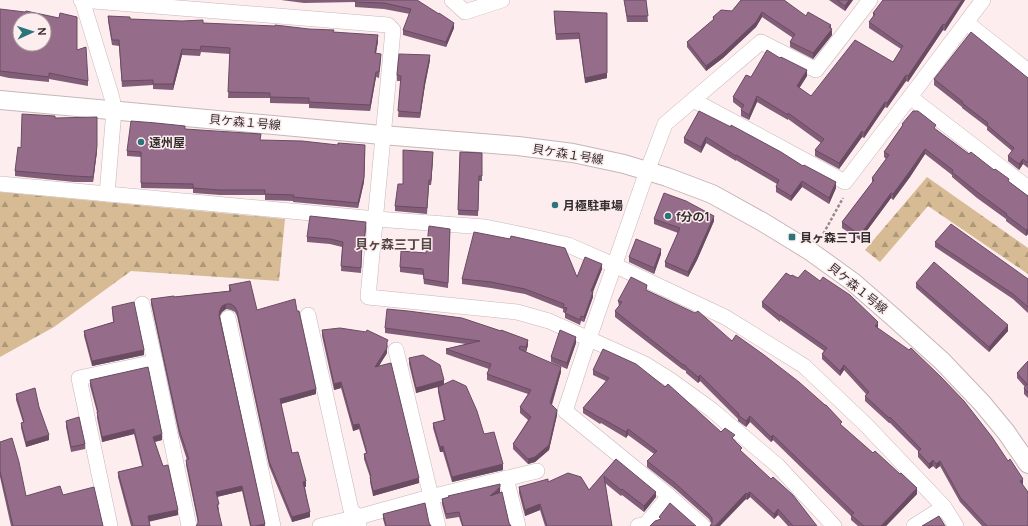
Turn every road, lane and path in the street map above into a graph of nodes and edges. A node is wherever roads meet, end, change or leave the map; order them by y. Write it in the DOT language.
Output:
graph roads {
  1 [pos="82,0"];
  2 [pos="452,0"];
  3 [pos="502,0"];
  4 [pos="870,0"];
  5 [pos="983,0"];
  6 [pos="260,7"];
  7 [pos="967,23"];
  8 [pos="1028,71"];
  9 [pos="910,97"];
  10 [pos="0,100"];
  11 [pos="692,100"];
  12 [pos="114,110"];
  13 [pos="382,135"];
  14 [pos="647,171"];
  15 [pos="0,184"];
  16 [pos="1028,188"];
  17 [pos="107,194"];
  18 [pos="845,194"];
  19 [pos="376,219"];
  20 [pos="822,238"];
  21 [pos="614,266"];
  22 [pos="142,304"];
  23 [pos="308,315"];
  24 [pos="228,318"];
  25 [pos="589,338"];
  26 [pos="396,350"];
  27 [pos="155,362"];
  28 [pos="1028,464"];
  29 [pos="537,471"];
  30 [pos="506,478"];
  31 [pos="669,496"];
  32 [pos="430,497"];
  33 [pos="944,507"];
  34 [pos="359,522"];
  35 [pos="110,526"];
  36 [pos="189,526"];
  37 [pos="273,526"];
  38 [pos="320,526"];
  39 [pos="438,526"];
  40 [pos="518,526"];
  41 [pos="638,526"];
  42 [pos="703,526"];
  43 [pos="834,526"];
  44 [pos="914,526"];
  45 [pos="956,526"];
  1 -- 6 [label="street"];
  1 -- 12 [label="street"];
  2 -- 3 [label="street"];
  4 -- 11 [label="street"];
  5 -- 7 [label="street"];
  6 -- 13 [label="street"];
  7 -- 8 [label="street"];
  7 -- 9 [label="street"];
  9 -- 11 [label="street"];
  9 -- 16 [label="street"];
  10 -- 12 [label="street, 貝ケ森１号線"];
  11 -- 14 [label="street"];
  12 -- 13 [label="street, 貝ケ森１号線"];
  12 -- 17 [label="street"];
  13 -- 14 [label="street, 貝ケ森１号線"];
  13 -- 19 [label="street"];
  14 -- 21 [label="street"];
  14 -- 28 [label="street, 貝ケ森１号線"];
  15 -- 17 [label="street"];
  17 -- 19 [label="street"];
  18 -- 20 [label="path"];
  19 -- 21 [label="street"];
  19 -- 25 [label="street"];
  21 -- 25 [label="street"];
  21 -- 33 [label="street"];
  22 -- 27 [label="street"];
  23 -- 34 [label="street"];
  24 -- 37 [label="street"];
  25 -- 31 [label="street"];
  25 -- 43 [label="street"];
  26 -- 32 [label="street"];
  27 -- 35 [label="street"];
  27 -- 36 [label="street"];
  29 -- 30 [label="street"];
  30 -- 32 [label="street"];
  30 -- 40 [label="street"];
  31 -- 41 [label="street"];
  31 -- 42 [label="street"];
  32 -- 34 [label="street"];
  32 -- 39 [label="street"];
  33 -- 44 [label="street"];
  33 -- 45 [label="street"];
  34 -- 38 [label="street"];
}
